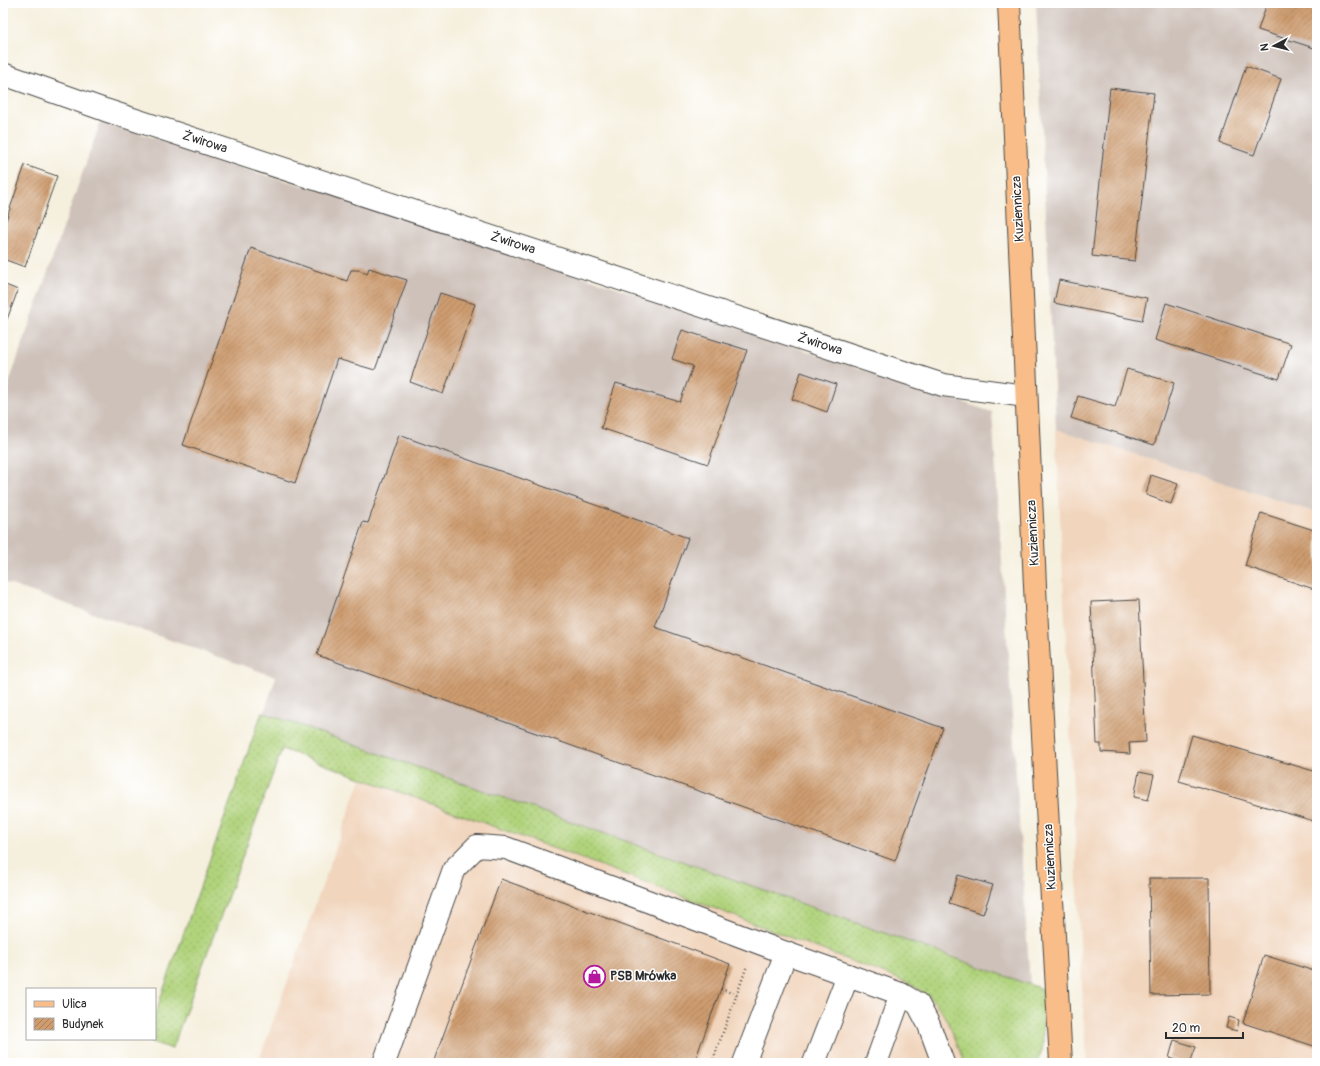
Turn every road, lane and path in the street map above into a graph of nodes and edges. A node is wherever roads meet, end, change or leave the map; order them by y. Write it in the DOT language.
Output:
graph roads {
  1 [pos="1009,3"];
  2 [pos="3,74"];
  3 [pos="1026,396"];
  4 [pos="786,953"];
  5 [pos="747,966"];
  6 [pos="848,975"];
  7 [pos="721,989"];
  8 [pos="901,994"];
  9 [pos="737,995"];
  10 [pos="384,1063"];
  11 [pos="712,1063"];
  12 [pos="744,1063"];
  13 [pos="814,1063"];
  14 [pos="876,1063"];
  15 [pos="943,1063"];
  16 [pos="1061,1063"];
  1 -- 3 [label="main road, Kuziennicza"];
  2 -- 3 [label="lane, Żwirowa"];
  3 -- 16 [label="main road, Kuziennicza"];
  4 -- 6 [label="lane"];
  4 -- 10 [label="lane"];
  4 -- 12 [label="lane"];
  5 -- 9 [label="path"];
  6 -- 8 [label="lane"];
  6 -- 13 [label="lane"];
  7 -- 9 [label="path"];
  8 -- 14 [label="lane"];
  8 -- 15 [label="lane"];
  9 -- 11 [label="path"];
}
